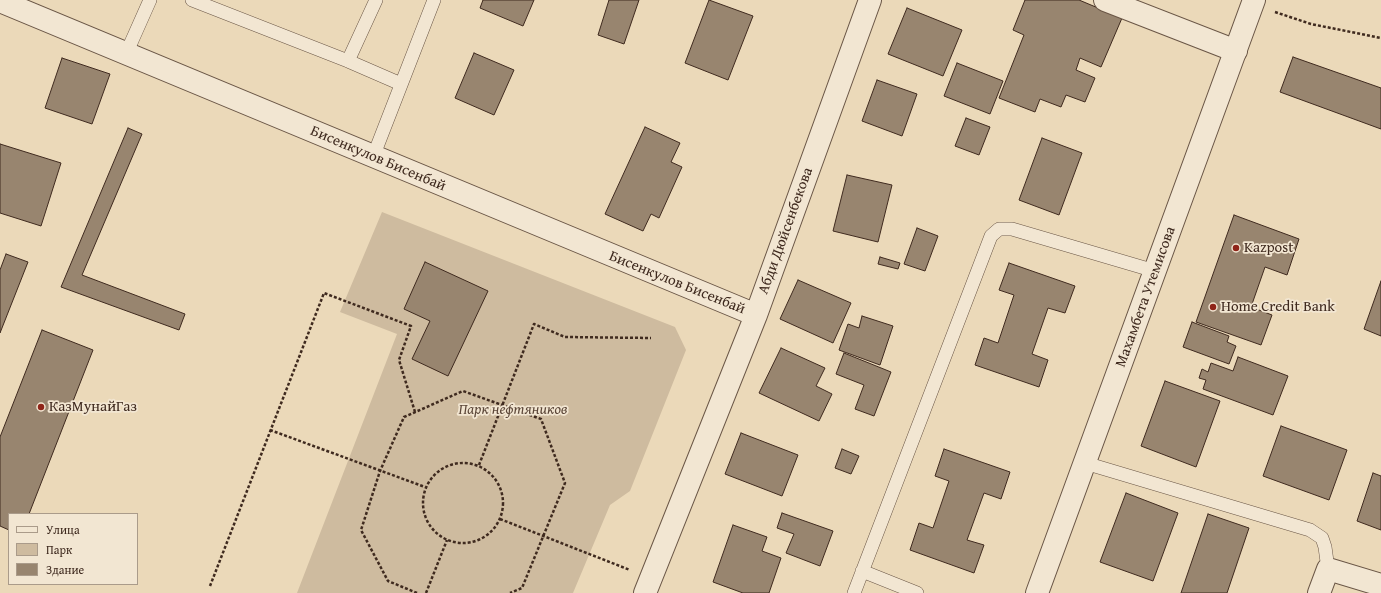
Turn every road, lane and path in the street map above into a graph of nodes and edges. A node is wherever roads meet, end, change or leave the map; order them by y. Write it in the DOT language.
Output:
graph roads {
  1 [pos="150,0"];
  2 [pos="192,0"];
  3 [pos="376,0"];
  4 [pos="434,0"];
  5 [pos="870,0"];
  6 [pos="1105,0"];
  7 [pos="0,1"];
  8 [pos="1253,2"];
  9 [pos="1381,38"];
  10 [pos="1236,51"];
  11 [pos="126,54"];
  12 [pos="348,61"];
  13 [pos="401,84"];
  14 [pos="373,157"];
  15 [pos="1155,271"];
  16 [pos="756,315"];
  17 [pos="651,338"];
  18 [pos="502,404"];
  19 [pos="415,412"];
  20 [pos="270,430"];
  21 [pos="1085,463"];
  22 [pos="478,465"];
  23 [pos="380,471"];
  24 [pos="425,487"];
  25 [pos="500,519"];
  26 [pos="543,536"];
  27 [pos="447,540"];
  28 [pos="1328,569"];
  29 [pos="862,571"];
  30 [pos="1381,585"];
  31 [pos="210,586"];
  32 [pos="648,586"];
  33 [pos="417,593"];
  34 [pos="426,593"];
  35 [pos="510,593"];
  36 [pos="854,593"];
  37 [pos="917,593"];
  38 [pos="1037,593"];
  39 [pos="1319,593"];
  1 -- 11 [label="lane"];
  2 -- 12 [label="lane"];
  3 -- 12 [label="lane"];
  4 -- 13 [label="lane"];
  5 -- 16 [label="street, Абди Дюйсенбекова"];
  6 -- 10 [label="street"];
  7 -- 11 [label="street, Бисенкулов Бисенбай"];
  8 -- 9 [label="path"];
  8 -- 10 [label="street, Махамбета Утемисова"];
  10 -- 15 [label="street, Махамбета Утемисова"];
  11 -- 14 [label="street, Бисенкулов Бисенбай"];
  12 -- 13 [label="lane"];
  13 -- 14 [label="lane"];
  14 -- 16 [label="street, Бисенкулов Бисенбай"];
  15 -- 21 [label="street, Махамбета Утемисова"];
  15 -- 29 [label="lane"];
  16 -- 32 [label="street, Абди Дюйсенбекова"];
  17 -- 18 [label="path"];
  18 -- 19 [label="path"];
  18 -- 22 [label="path"];
  18 -- 26 [label="path"];
  19 -- 20 [label="path"];
  19 -- 23 [label="path"];
  20 -- 23 [label="path"];
  20 -- 31 [label="path"];
  21 -- 28 [label="lane"];
  21 -- 38 [label="street, Махамбета Утемисова"];
  22 -- 24 [label="path"];
  22 -- 25 [label="path"];
  23 -- 24 [label="path"];
  23 -- 33 [label="path"];
  24 -- 27 [label="path"];
  25 -- 26 [label="path"];
  25 -- 27 [label="path"];
  26 -- 32 [label="path"];
  26 -- 35 [label="path"];
  27 -- 34 [label="path"];
  28 -- 30 [label="street"];
  28 -- 39 [label="street"];
  29 -- 36 [label="lane"];
  29 -- 37 [label="lane"];
}
